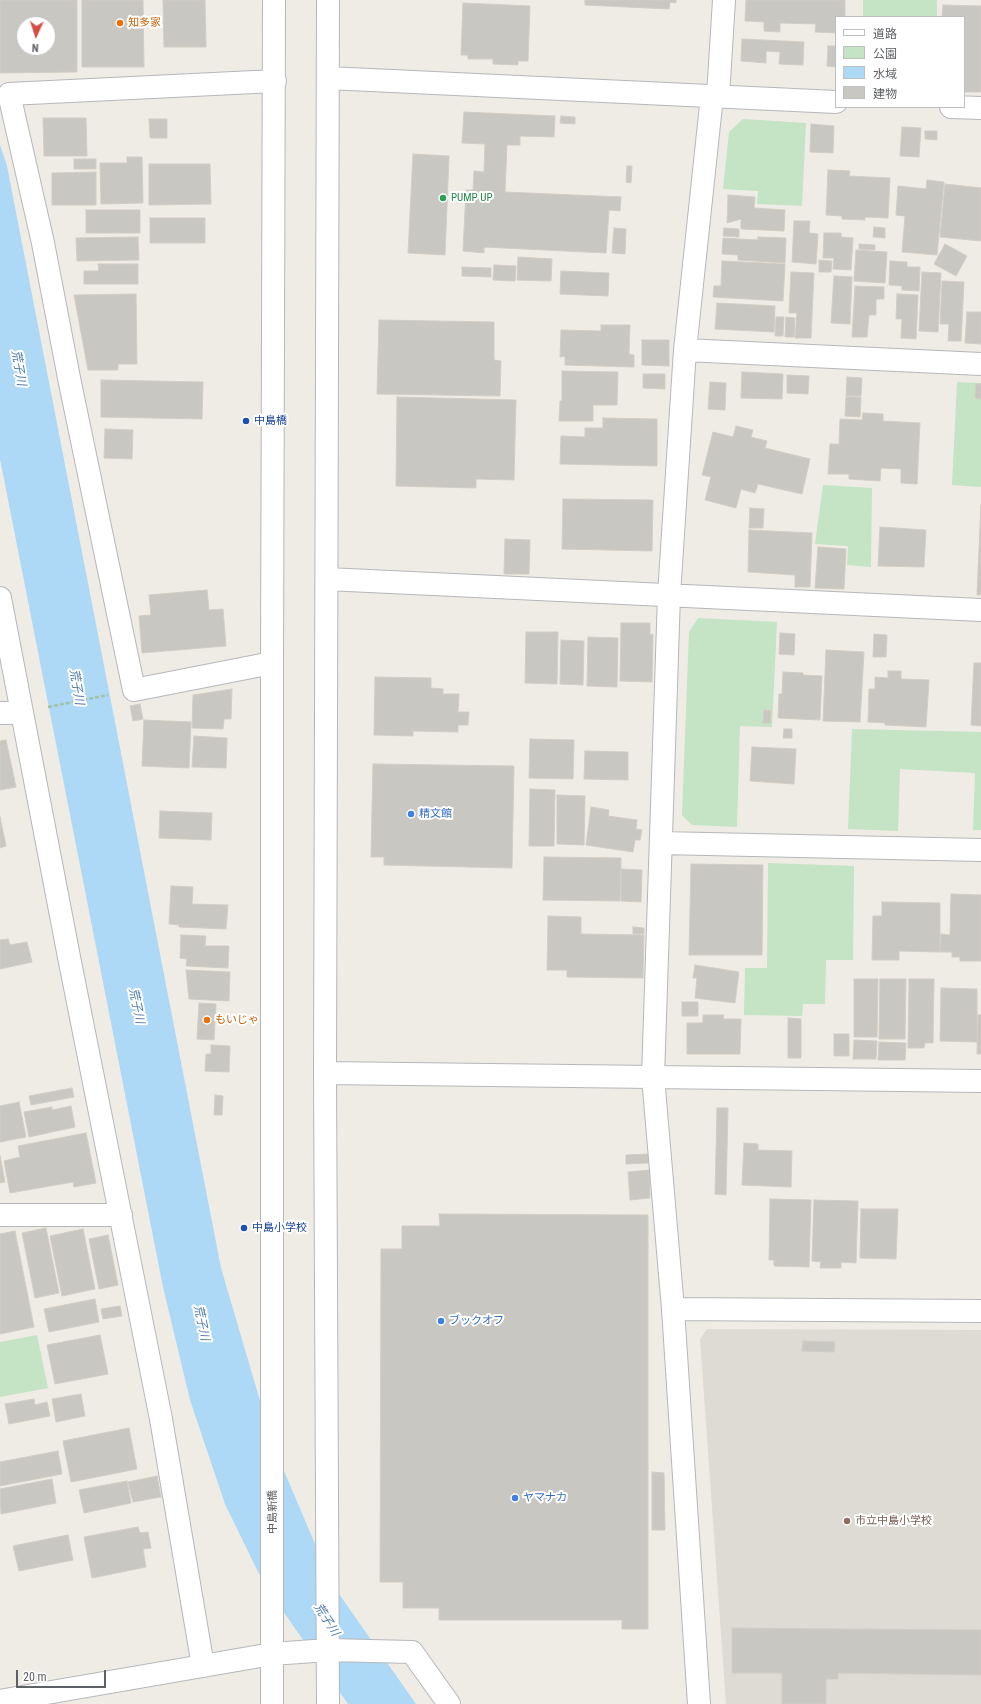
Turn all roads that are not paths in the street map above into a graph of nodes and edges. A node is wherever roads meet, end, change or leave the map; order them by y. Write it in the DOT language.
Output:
graph roads {
  1 [pos="274,0"];
  2 [pos="328,0"];
  3 [pos="724,0"];
  4 [pos="328,78"];
  5 [pos="275,81"];
  6 [pos="715,96"];
  7 [pos="835,102"];
  8 [pos="965,107"];
  9 [pos="981,108"];
  10 [pos="685,350"];
  11 [pos="981,364"];
  12 [pos="327,579"];
  13 [pos="669,595"];
  14 [pos="0,598"];
  15 [pos="981,610"];
  16 [pos="272,663"];
  17 [pos="0,713"];
  18 [pos="22,713"];
  19 [pos="660,843"];
  20 [pos="981,850"];
  21 [pos="325,1073"];
  22 [pos="653,1077"];
  23 [pos="981,1081"];
  24 [pos="0,1215"];
  25 [pos="121,1215"];
  26 [pos="672,1309"];
  27 [pos="981,1311"];
  28 [pos="328,1650"];
  29 [pos="272,1654"];
  30 [pos="202,1666"];
  31 [pos="328,1698"];
  32 [pos="1,1699"];
  33 [pos="272,1704"];
  34 [pos="449,1704"];
  35 [pos="698,1704"];
  1 -- 5 [label="street, 中島新橋"];
  2 -- 4 [label="street"];
  3 -- 6 [label="street"];
  4 -- 6 [label="street"];
  4 -- 12 [label="street"];
  5 -- 16 [label="street, 中島新橋"];
  5 -- 16 [label="street"];
  6 -- 7 [label="street"];
  6 -- 10 [label="street"];
  8 -- 9 [label="street"];
  10 -- 11 [label="street"];
  10 -- 13 [label="street"];
  12 -- 13 [label="street"];
  12 -- 21 [label="street"];
  13 -- 15 [label="street"];
  13 -- 19 [label="street"];
  14 -- 18 [label="street"];
  16 -- 29 [label="street, 中島新橋"];
  17 -- 18 [label="street"];
  18 -- 25 [label="street"];
  19 -- 20 [label="street"];
  19 -- 22 [label="street"];
  21 -- 22 [label="street"];
  21 -- 28 [label="street"];
  22 -- 23 [label="street"];
  22 -- 26 [label="street"];
  24 -- 25 [label="street"];
  25 -- 30 [label="street"];
  26 -- 27 [label="street"];
  26 -- 35 [label="street"];
  28 -- 29 [label="street"];
  28 -- 31 [label="street"];
  28 -- 34 [label="street"];
  29 -- 30 [label="street"];
  29 -- 33 [label="street, 中島新橋"];
  30 -- 32 [label="street"];
}
